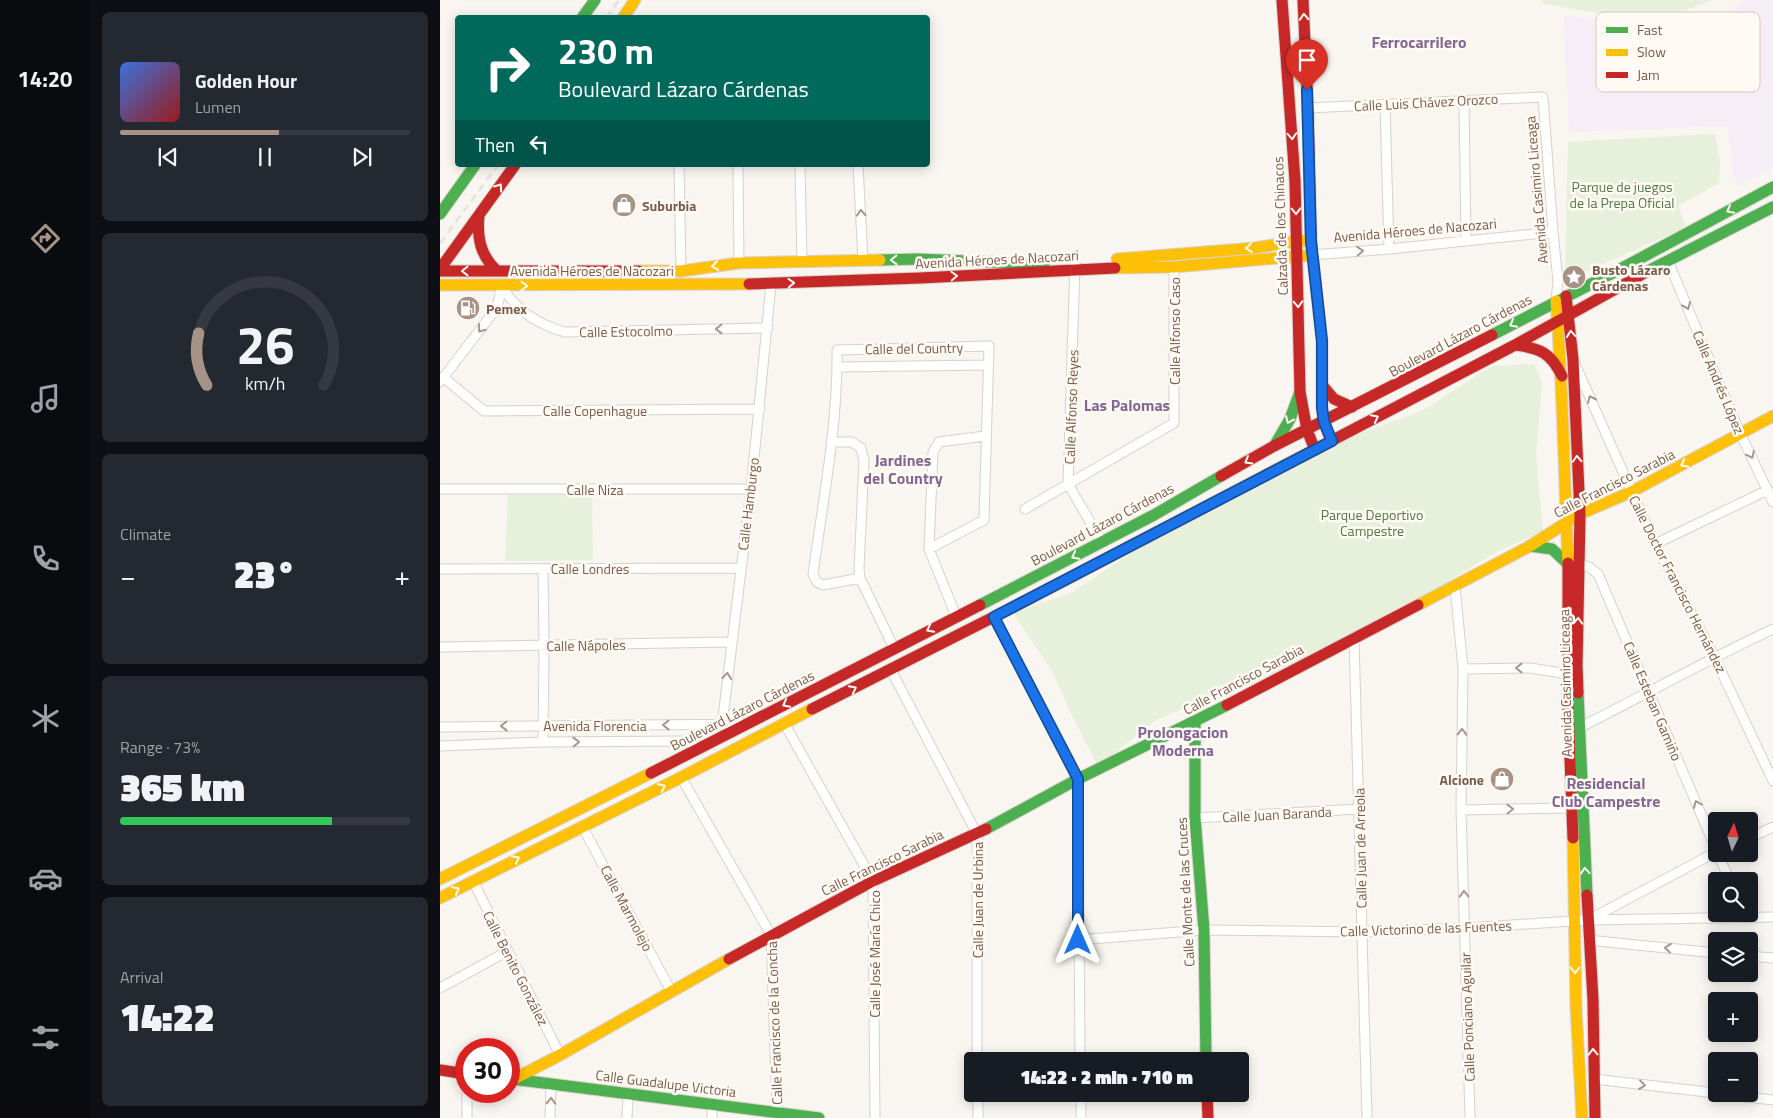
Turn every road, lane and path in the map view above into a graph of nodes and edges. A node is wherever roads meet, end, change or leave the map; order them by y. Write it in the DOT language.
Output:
graph roads {
  1 [pos="595,0"];
  2 [pos="635,0"];
  3 [pos="1282,0"];
  4 [pos="1303,0"];
  5 [pos="584,15"];
  6 [pos="625,15"];
  7 [pos="1543,97"];
  8 [pos="1464,100"];
  9 [pos="1385,104"];
  10 [pos="1308,108"];
  11 [pos="474,167"];
  12 [pos="514,167"];
  13 [pos="679,167"];
  14 [pos="738,167"];
  15 [pos="800,167"];
  16 [pos="858,167"];
  17 [pos="1773,187"];
  18 [pos="1773,207"];
  19 [pos="440,214"];
  20 [pos="480,214"];
  21 [pos="1553,232"];
  22 [pos="1466,240"];
  23 [pos="1297,241"];
  24 [pos="1311,241"];
  25 [pos="1389,249"];
  26 [pos="1312,254"];
  27 [pos="1296,255"];
  28 [pos="863,260"];
  29 [pos="1668,260"];
  30 [pos="802,261"];
  31 [pos="739,263"];
  32 [pos="1075,267"];
  33 [pos="1174,267"];
  34 [pos="440,270"];
  35 [pos="497,271"];
  36 [pos="681,271"];
  37 [pos="771,284"];
  38 [pos="440,286"];
  39 [pos="501,286"];
  40 [pos="1561,298"];
  41 [pos="1564,316"];
  42 [pos="768,328"];
  43 [pos="1515,345"];
  44 [pos="1573,359"];
  45 [pos="988,365"];
  46 [pos="837,367"];
  47 [pos="1562,376"];
  48 [pos="442,379"];
  49 [pos="1322,385"];
  50 [pos="1300,392"];
  51 [pos="1352,407"];
  52 [pos="760,409"];
  53 [pos="1773,416"];
  54 [pos="1324,422"];
  55 [pos="1307,430"];
  56 [pos="1740,433"];
  57 [pos="985,436"];
  58 [pos="1332,441"];
  59 [pos="831,442"];
  60 [pos="1274,446"];
  61 [pos="1315,450"];
  62 [pos="1068,484"];
  63 [pos="1578,488"];
  64 [pos="440,489"];
  65 [pos="751,489"];
  66 [pos="1768,490"];
  67 [pos="1631,492"];
  68 [pos="1773,502"];
  69 [pos="1602,504"];
  70 [pos="1025,509"];
  71 [pos="1580,514"];
  72 [pos="1566,524"];
  73 [pos="1102,542"];
  74 [pos="1655,544"];
  75 [pos="1530,546"];
  76 [pos="929,549"];
  77 [pos="1568,564"];
  78 [pos="1580,564"];
  79 [pos="741,568"];
  80 [pos="440,569"];
  81 [pos="543,569"];
  82 [pos="860,578"];
  83 [pos="1454,586"];
  84 [pos="956,616"];
  85 [pos="994,617"];
  86 [pos="1773,629"];
  87 [pos="1354,638"];
  88 [pos="731,642"];
  89 [pos="544,646"];
  90 [pos="440,647"];
  91 [pos="894,648"];
  92 [pos="1714,656"];
  93 [pos="1463,669"];
  94 [pos="891,670"];
  95 [pos="1568,674"];
  96 [pos="1650,693"];
  97 [pos="1194,722"];
  98 [pos="750,723"];
  99 [pos="784,723"];
  100 [pos="722,724"];
  101 [pos="543,726"];
  102 [pos="440,727"];
  103 [pos="1579,728"];
  104 [pos="543,742"];
  105 [pos="440,746"];
  106 [pos="696,750"];
  107 [pos="681,777"];
  108 [pos="1078,779"];
  109 [pos="1773,781"];
  110 [pos="1572,808"];
  111 [pos="1359,809"];
  112 [pos="1461,810"];
  113 [pos="1195,818"];
  114 [pos="582,826"];
  115 [pos="1773,827"];
  116 [pos="1708,831"];
  117 [pos="977,834"];
  118 [pos="1758,834"];
  119 [pos="1708,857"];
  120 [pos="440,880"];
  121 [pos="473,881"];
  122 [pos="873,881"];
  123 [pos="440,898"];
  124 [pos="1758,916"];
  125 [pos="1708,917"];
  126 [pos="1773,917"];
  127 [pos="1588,920"];
  128 [pos="1574,921"];
  129 [pos="1465,928"];
  130 [pos="1204,930"];
  131 [pos="1361,932"];
  132 [pos="771,935"];
  133 [pos="1078,940"];
  134 [pos="1588,940"];
  135 [pos="508,951"];
  136 [pos="1708,952"];
  137 [pos="1758,957"];
  138 [pos="1773,958"];
  139 [pos="440,988"];
  140 [pos="671,991"];
  141 [pos="978,1052"];
  142 [pos="1080,1052"];
  143 [pos="1206,1052"];
  144 [pos="560,1055"];
  145 [pos="440,1070"];
  146 [pos="455,1072"];
  147 [pos="520,1074"];
  148 [pos="520,1079"];
  149 [pos="1594,1079"];
  150 [pos="551,1084"];
  151 [pos="628,1093"];
  152 [pos="1708,1093"];
  153 [pos="1758,1098"];
  154 [pos="1773,1100"];
  155 [pos="978,1102"];
  156 [pos="1081,1102"];
  157 [pos="1207,1102"];
  158 [pos="467,1103"];
  159 [pos="712,1104"];
  160 [pos="777,1112"];
  161 [pos="804,1117"];
  162 [pos="467,1118"];
  163 [pos="550,1118"];
  164 [pos="627,1118"];
  165 [pos="712,1118"];
  166 [pos="819,1118"];
  167 [pos="875,1118"];
  168 [pos="978,1118"];
  169 [pos="1082,1118"];
  170 [pos="1208,1118"];
  171 [pos="1367,1118"];
  172 [pos="1470,1118"];
  173 [pos="1582,1118"];
  174 [pos="1594,1118"];
  1 -- 5 [label="main road"];
  2 -- 6 [label="main road"];
  3 -- 23 [label="main road, Calzada de los Chinacos, one-way"];
  10 -- 4 [label="main road, one-way"];
  7 -- 8 [label="street, Calle Luis Chávez Orozco"];
  7 -- 21 [label="street, Avenida Casimiro Liceaga"];
  8 -- 9 [label="street, Calle Luis Chávez Orozco"];
  8 -- 22 [label="street"];
  9 -- 10 [label="street, Calle Luis Chávez Orozco"];
  9 -- 25 [label="street"];
  10 -- 24 [label="main road"];
  11 -- 19 [label="main road"];
  20 -- 12 [label="main road, one-way"];
  13 -- 36 [label="street"];
  14 -- 31 [label="street"];
  15 -- 30 [label="street"];
  28 -- 16 [label="street, one-way"];
  17 -- 40 [label="main road, Boulevard Lázaro Cárdenas, one-way"];
  18 -- 29 [label="main road"];
  20 -- 34 [label="main road"];
  20 -- 35 [label="main road"];
  21 -- 22 [label="street, Avenida Héroes de Nacozari"];
  21 -- 40 [label="street, Avenida Casimiro Liceaga"];
  22 -- 25 [label="street, Avenida Héroes de Nacozari"];
  23 -- 24 [label="main road, Avenida Héroes de Nacozari"];
  23 -- 27 [label="main road, Calzada de los Chinacos"];
  23 -- 32 [label="main road, Avenida Héroes de Nacozari, one-way"];
  24 -- 26 [label="main road"];
  26 -- 25 [label="street, Avenida Héroes de Nacozari, one-way"];
  26 -- 27 [label="main road, Avenida Héroes de Nacozari"];
  26 -- 49 [label="main road"];
  27 -- 33 [label="main road, Avenida Héroes de Nacozari"];
  27 -- 50 [label="main road, Calzada de los Chinacos, one-way"];
  28 -- 30 [label="main road, Avenida Héroes de Nacozari"];
  32 -- 28 [label="main road, Avenida Héroes de Nacozari, one-way"];
  29 -- 41 [label="main road"];
  29 -- 56 [label="street, Calle Andrés López, one-way"];
  30 -- 31 [label="main road, Avenida Héroes de Nacozari"];
  31 -- 36 [label="main road, Avenida Héroes de Nacozari, one-way"];
  32 -- 33 [label="main road, Avenida Héroes de Nacozari"];
  37 -- 32 [label="main road, Avenida Héroes de Nacozari, one-way"];
  32 -- 62 [label="street, Calle Alfonso Reyes"];
  33 -- 62 [label="street, Calle Alfonso Caso"];
  35 -- 34 [label="main road, Avenida Héroes de Nacozari, one-way"];
  35 -- 36 [label="main road, Avenida Héroes de Nacozari"];
  35 -- 39 [label="street"];
  39 -- 37 [label="main road, Avenida Héroes de Nacozari, one-way"];
  37 -- 42 [label="street, Calle Hamburgo"];
  38 -- 39 [label="main road, Avenida Héroes de Nacozari"];
  42 -- 39 [label="street, Calle Estocolmo, one-way"];
  39 -- 48 [label="street, one-way"];
  40 -- 41 [label="main road, Avenida Casimiro Liceaga"];
  40 -- 51 [label="main road, Boulevard Lázaro Cárdenas, one-way"];
  41 -- 43 [label="main road"];
  44 -- 41 [label="main road, Avenida Casimiro Liceaga, one-way"];
  41 -- 47 [label="main road, Avenida Casimiro Liceaga"];
  42 -- 52 [label="street, Calle Hamburgo"];
  43 -- 47 [label="main road"];
  58 -- 43 [label="main road, one-way"];
  63 -- 44 [label="main road, Avenida Casimiro Liceaga, one-way"];
  67 -- 44 [label="street, Calle Doctor Francisco Hernández, one-way"];
  45 -- 46 [label="street, Calle del Country"];
  45 -- 46 [label="street, Calle del Country"];
  45 -- 57 [label="street, Calle del Country"];
  46 -- 59 [label="street, Calle del Country"];
  47 -- 72 [label="main road, Avenida Casimiro Liceaga"];
  48 -- 52 [label="street, Calle Copenhague"];
  49 -- 51 [label="main road"];
  49 -- 54 [label="main road"];
  50 -- 55 [label="main road, Calzada de los Chinacos"];
  50 -- 60 [label="main road, one-way"];
  51 -- 54 [label="main road, Boulevard Lázaro Cárdenas"];
  52 -- 65 [label="street, Calle Hamburgo"];
  53 -- 56 [label="main road, Calle Francisco Sarabia"];
  54 -- 55 [label="main road, Boulevard Lázaro Cárdenas"];
  54 -- 58 [label="main road"];
  55 -- 60 [label="main road, Boulevard Lázaro Cárdenas"];
  55 -- 61 [label="main road, Calzada de los Chinacos"];
  56 -- 66 [label="street, Calle Andrés López, one-way"];
  56 -- 67 [label="main road, Calle Francisco Sarabia, one-way"];
  57 -- 76 [label="street, Calle del Country"];
  57 -- 76 [label="street"];
  58 -- 61 [label="main road"];
  59 -- 82 [label="street"];
  59 -- 82 [label="street, Calle del Country"];
  60 -- 73 [label="main road, Boulevard Lázaro Cárdenas, one-way"];
  61 -- 85 [label="main road"];
  62 -- 70 [label="street"];
  62 -- 73 [label="street, Calle Alfonso Reyes"];
  63 -- 69 [label="main road"];
  63 -- 71 [label="main road, Avenida Casimiro Liceaga"];
  64 -- 65 [label="street, Calle Niza"];
  65 -- 79 [label="street, Calle Hamburgo"];
  66 -- 68 [label="street, Calle Andrés López"];
  66 -- 74 [label="street"];
  67 -- 69 [label="main road, Calle Francisco Sarabia"];
  67 -- 74 [label="street, Calle Doctor Francisco Hernández"];
  69 -- 71 [label="main road, Calle Francisco Sarabia"];
  71 -- 72 [label="main road, Calle Francisco Sarabia"];
  71 -- 78 [label="main road, Avenida Casimiro Liceaga"];
  72 -- 75 [label="main road, Calle Francisco Sarabia"];
  72 -- 77 [label="main road, Avenida Casimiro Liceaga"];
  73 -- 84 [label="main road, Boulevard Lázaro Cárdenas, one-way"];
  74 -- 92 [label="street, Calle Doctor Francisco Hernández"];
  75 -- 77 [label="main road"];
  75 -- 83 [label="main road, Calle Francisco Sarabia"];
  76 -- 84 [label="street"];
  77 -- 95 [label="main road, Avenida Casimiro Liceaga"];
  78 -- 96 [label="street, Calle Esteban Gamiño"];
  103 -- 78 [label="main road, Avenida Casimiro Liceaga, one-way"];
  79 -- 81 [label="street, Calle Londres"];
  79 -- 88 [label="street, Calle Hamburgo"];
  80 -- 81 [label="street, Calle Londres"];
  81 -- 89 [label="street"];
  82 -- 91 [label="street"];
  83 -- 87 [label="main road, Calle Francisco Sarabia"];
  83 -- 93 [label="street, Calle Ponciano Aguilar"];
  84 -- 91 [label="main road, Boulevard Lázaro Cárdenas, one-way"];
  85 -- 94 [label="main road"];
  85 -- 108 [label="street"];
  86 -- 92 [label="street"];
  87 -- 97 [label="main road, Calle Francisco Sarabia"];
  87 -- 111 [label="street, Calle Juan de Arreola"];
  88 -- 89 [label="street, Calle Nápoles"];
  100 -- 88 [label="street, Calle Hamburgo, one-way"];
  89 -- 90 [label="street, Calle Nápoles"];
  89 -- 101 [label="street"];
  91 -- 98 [label="main road, Boulevard Lázaro Cárdenas, one-way"];
  92 -- 96 [label="street"];
  92 -- 109 [label="street, Calle Doctor Francisco Hernández"];
  95 -- 93 [label="street, one-way"];
  112 -- 93 [label="street, Calle Ponciano Aguilar, one-way"];
  99 -- 94 [label="main road, one-way"];
  94 -- 117 [label="street, Calle Juan de Urbina"];
  95 -- 110 [label="main road, Avenida Casimiro Liceaga"];
  96 -- 103 [label="street"];
  116 -- 96 [label="street, Calle Esteban Gamiño, one-way"];
  97 -- 108 [label="main road, Calle Francisco Sarabia"];
  97 -- 113 [label="main road, Calle Monte de las Cruces"];
  98 -- 100 [label="street, Avenida Florencia"];
  98 -- 106 [label="main road, Boulevard Lázaro Cárdenas"];
  99 -- 107 [label="main road"];
  99 -- 122 [label="street, Calle José María Chico"];
  100 -- 101 [label="street, Avenida Florencia, one-way"];
  101 -- 102 [label="street, Avenida Florencia, one-way"];
  101 -- 104 [label="street"];
  127 -- 103 [label="main road, Avenida Casimiro Liceaga, one-way"];
  104 -- 105 [label="street, Avenida Florencia"];
  104 -- 106 [label="street, Avenida Florencia, one-way"];
  106 -- 120 [label="main road, Boulevard Lázaro Cárdenas"];
  114 -- 107 [label="main road, one-way"];
  107 -- 132 [label="street, Calle Francisco de la Concha"];
  108 -- 117 [label="main road, Calle Francisco Sarabia"];
  108 -- 133 [label="street"];
  112 -- 110 [label="street, one-way"];
  110 -- 128 [label="main road, Avenida Casimiro Liceaga"];
  111 -- 113 [label="street, Calle Juan Baranda"];
  111 -- 131 [label="street, Calle Juan de Arreola"];
  129 -- 112 [label="street, Calle Ponciano Aguilar, one-way"];
  113 -- 130 [label="main road, Calle Monte de las Cruces"];
  121 -- 114 [label="main road, one-way"];
  114 -- 140 [label="street, Calle Marmolejo"];
  115 -- 118 [label="street"];
  117 -- 122 [label="main road, Calle Francisco Sarabia"];
  117 -- 141 [label="street, Calle Juan de Urbina"];
  119 -- 127 [label="street"];
  123 -- 121 [label="main road, one-way"];
  121 -- 135 [label="street, Calle Benito González"];
  122 -- 132 [label="main road, Calle Francisco Sarabia"];
  122 -- 167 [label="street, Calle José María Chico"];
  124 -- 126 [label="street, Calle Victorino de las Fuentes"];
  125 -- 127 [label="street, Calle Victorino de las Fuentes"];
  127 -- 128 [label="street, Calle Victorino de las Fuentes"];
  127 -- 134 [label="main road, Avenida Casimiro Liceaga"];
  128 -- 129 [label="street, Calle Victorino de las Fuentes"];
  128 -- 173 [label="main road, Avenida Casimiro Liceaga, one-way"];
  129 -- 131 [label="street, Calle Victorino de las Fuentes"];
  129 -- 172 [label="street, Calle Ponciano Aguilar"];
  130 -- 131 [label="street, Calle Victorino de las Fuentes"];
  130 -- 133 [label="street, Calle Victorino de las Fuentes"];
  130 -- 143 [label="main road, Calle Monte de las Cruces"];
  131 -- 171 [label="street, Calle Juan de Arreola"];
  132 -- 140 [label="main road, Calle Francisco Sarabia"];
  132 -- 160 [label="street, Calle Francisco de la Concha"];
  133 -- 142 [label="street"];
  136 -- 134 [label="street, one-way"];
  149 -- 134 [label="main road, Avenida Casimiro Liceaga, one-way"];
  135 -- 139 [label="street"];
  135 -- 144 [label="street, Calle Benito González"];
  137 -- 138 [label="street"];
  140 -- 144 [label="main road, Calle Francisco Sarabia"];
  144 -- 147 [label="main road, Calle Francisco Sarabia"];
  145 -- 146 [label="main road"];
  148 -- 150 [label="main road, Calle Guadalupe Victoria"];
  149 -- 152 [label="street, one-way"];
  149 -- 174 [label="main road, Avenida Casimiro Liceaga"];
  150 -- 151 [label="main road, Calle Guadalupe Victoria"];
  163 -- 150 [label="street, one-way"];
  151 -- 159 [label="main road, Calle Guadalupe Victoria"];
  151 -- 164 [label="street"];
  153 -- 154 [label="street"];
  155 -- 168 [label="street"];
  156 -- 169 [label="street"];
  157 -- 170 [label="main road"];
  158 -- 162 [label="street"];
  159 -- 160 [label="main road, Calle Guadalupe Victoria"];
  159 -- 165 [label="street"];
  160 -- 161 [label="main road, Calle Guadalupe Victoria"];
  161 -- 166 [label="main road, Calle Guadalupe Victoria"];
}
